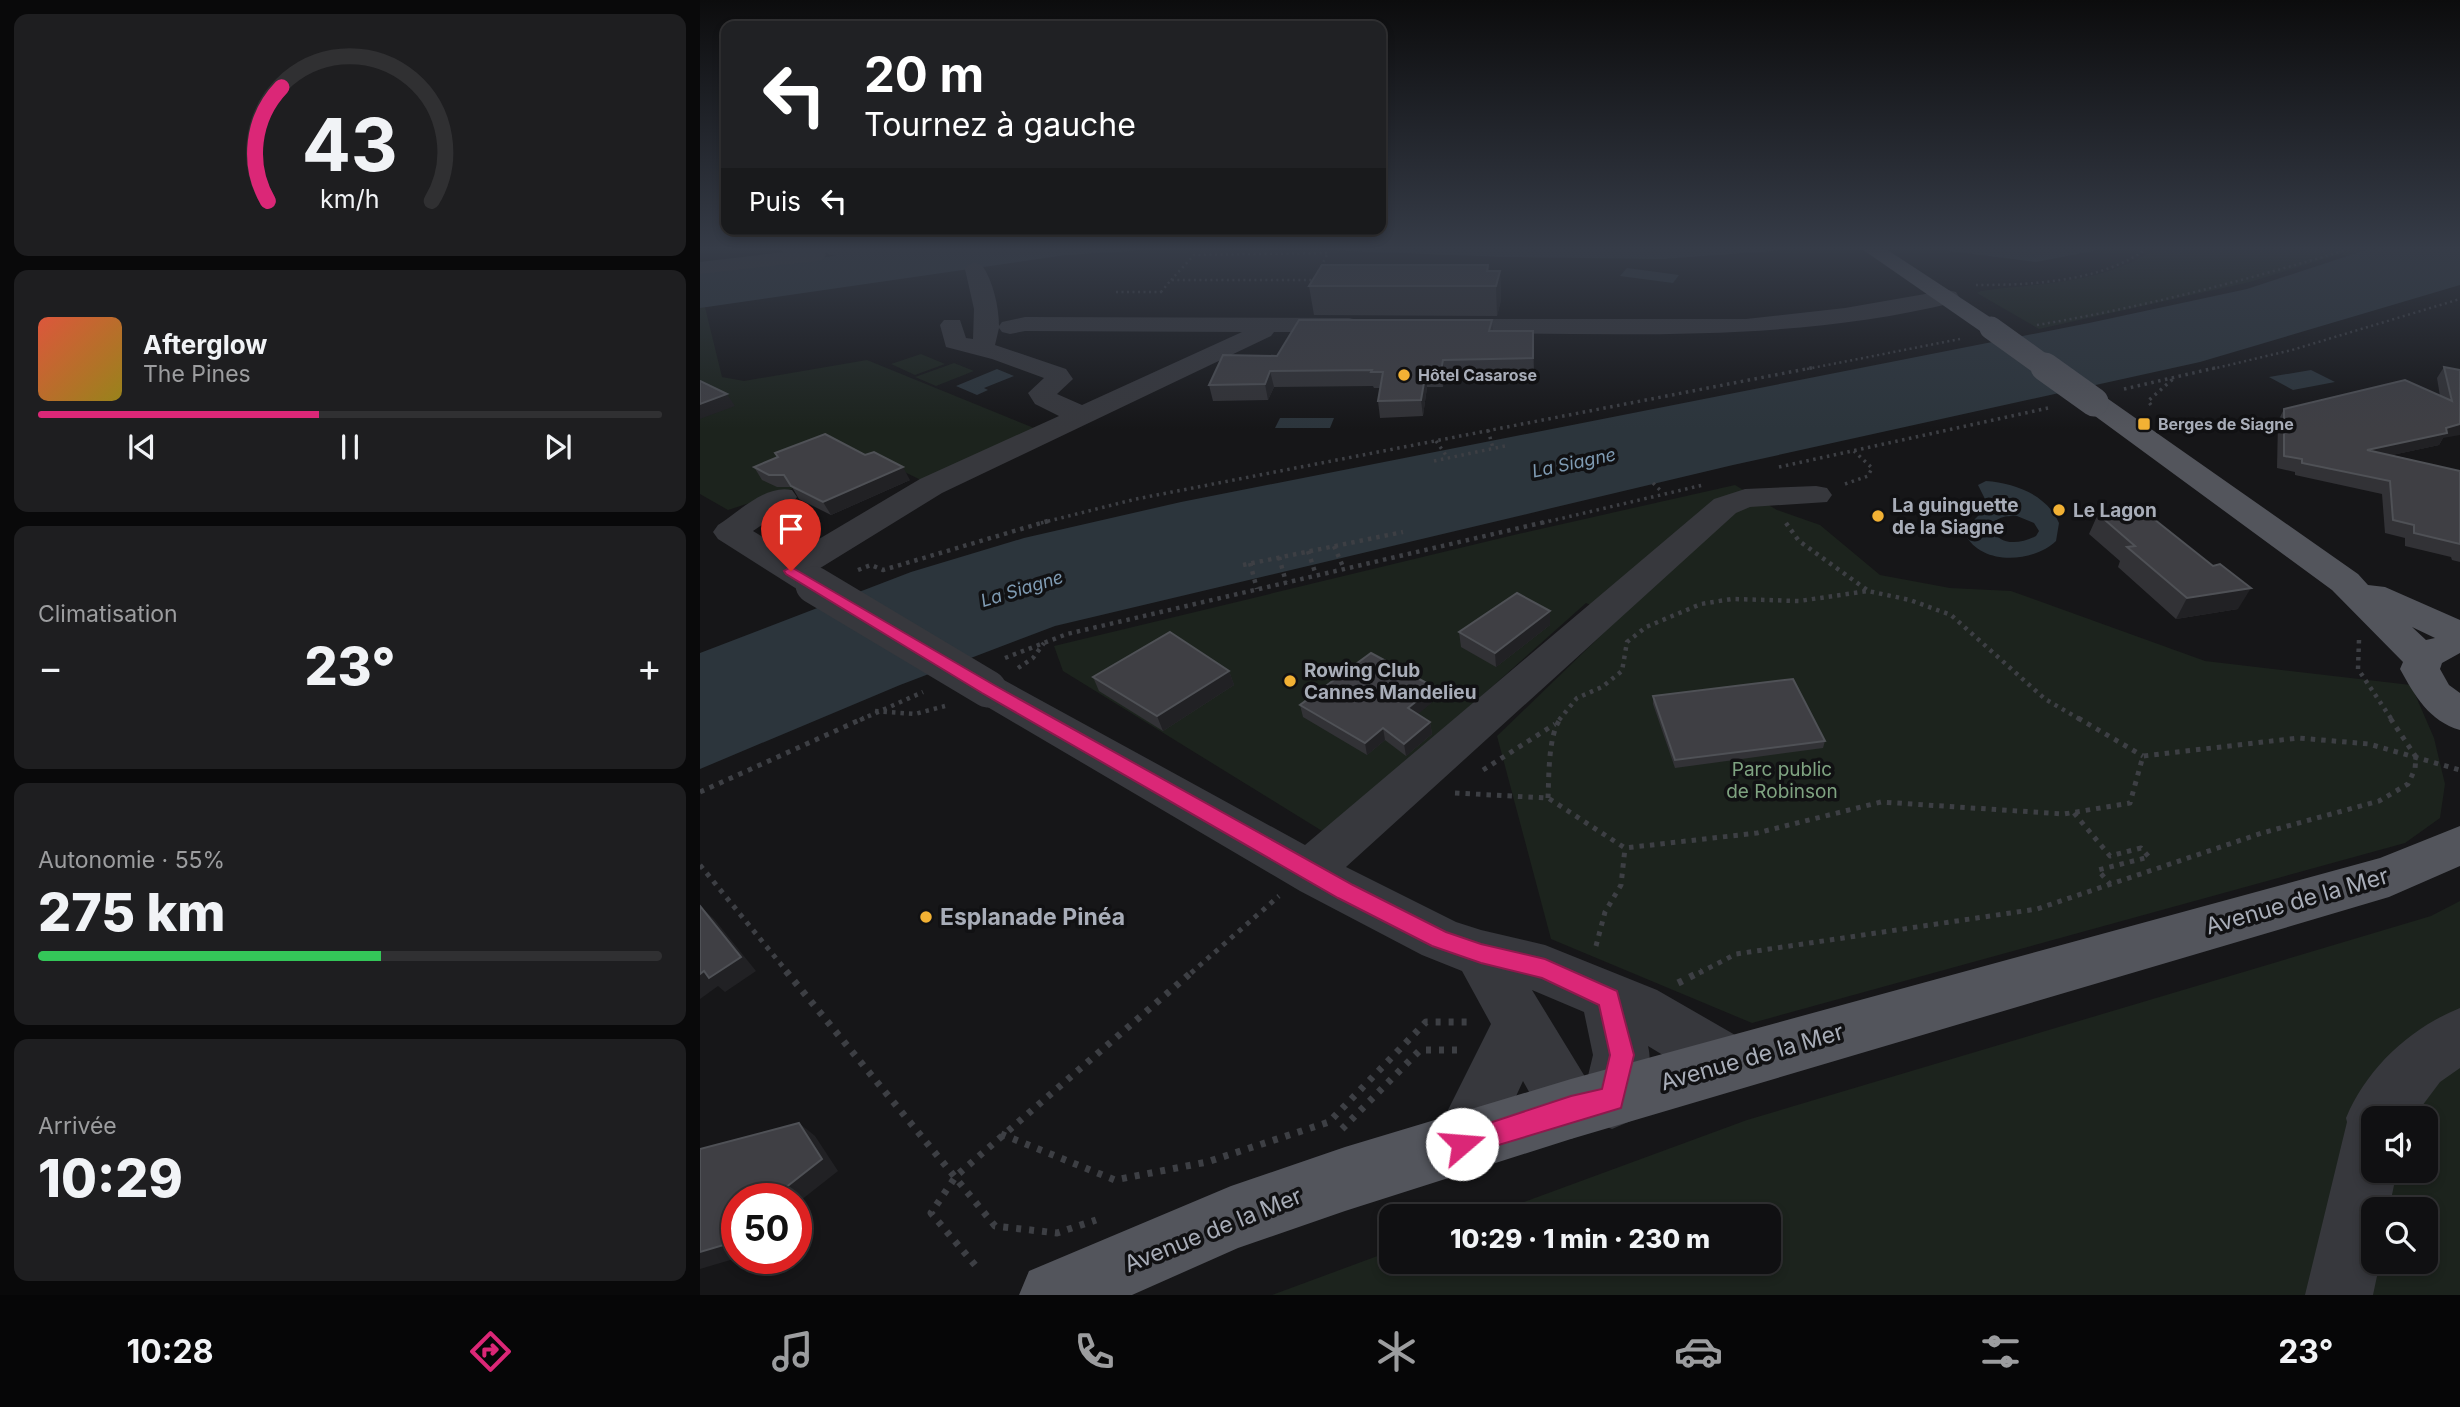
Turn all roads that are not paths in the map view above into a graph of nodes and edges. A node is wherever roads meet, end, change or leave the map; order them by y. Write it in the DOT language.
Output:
graph roads {
  1 [pos="986,307"];
  2 [pos="1513,307"];
  3 [pos="1888,307"];
  4 [pos="1957,307"];
  5 [pos="952,325"];
  6 [pos="1274,326"];
  7 [pos="1368,326"];
  8 [pos="1746,326"];
  9 [pos="1010,327"];
  10 [pos="1507,327"];
  11 [pos="981,349"];
  12 [pos="1080,415"];
  13 [pos="1816,495"];
  14 [pos="781,498"];
  15 [pos="715,537"];
  16 [pos="803,578"];
  17 [pos="2345,582"];
  18 [pos="2460,634"];
  19 [pos="2460,646"];
  20 [pos="2423,659"];
  21 [pos="2457,716"];
  22 [pos="2460,845"];
  23 [pos="1309,871"];
  24 [pos="1481,954"];
  25 [pos="1597,993"];
  26 [pos="1521,1023"];
  27 [pos="2460,1035"];
  28 [pos="1729,1063"];
  29 [pos="1592,1104"];
  30 [pos="2385,1106"];
  31 [pos="1462,1144"];
  32 [pos="2363,1183"];
  33 [pos="1053,1295"];
  34 [pos="2339,1295"];
  1 -- 11 [label="street"];
  2 -- 10 [label="street"];
  3 -- 8 [label="street"];
  4 -- 17 [label="main road, bridge"];
  5 -- 11 [label="street"];
  6 -- 7 [label="street"];
  6 -- 9 [label="street"];
  6 -- 12 [label="street"];
  8 -- 10 [label="street"];
  8 -- 10 [label="street"];
  11 -- 12 [label="street"];
  12 -- 16 [label="street"];
  13 -- 23 [label="street"];
  14 -- 15 [label="street"];
  15 -- 16 [label="street"];
  16 -- 23 [label="street, bridge"];
  17 -- 18 [label="main road"];
  17 -- 20 [label="main road"];
  19 -- 20 [label="main road"];
  20 -- 21 [label="main road"];
  22 -- 28 [label="main road, Avenue de la Mer"];
  23 -- 24 [label="street"];
  24 -- 25 [label="street"];
  24 -- 26 [label="street"];
  25 -- 28 [label="street"];
  25 -- 29 [label="street"];
  26 -- 29 [label="street"];
  26 -- 31 [label="street"];
  27 -- 30 [label="street"];
  28 -- 29 [label="main road, Avenue de la Mer"];
  29 -- 31 [label="main road, Avenue de la Mer"];
  31 -- 33 [label="main road, Avenue de la Mer"];
  32 -- 34 [label="street"];
}
